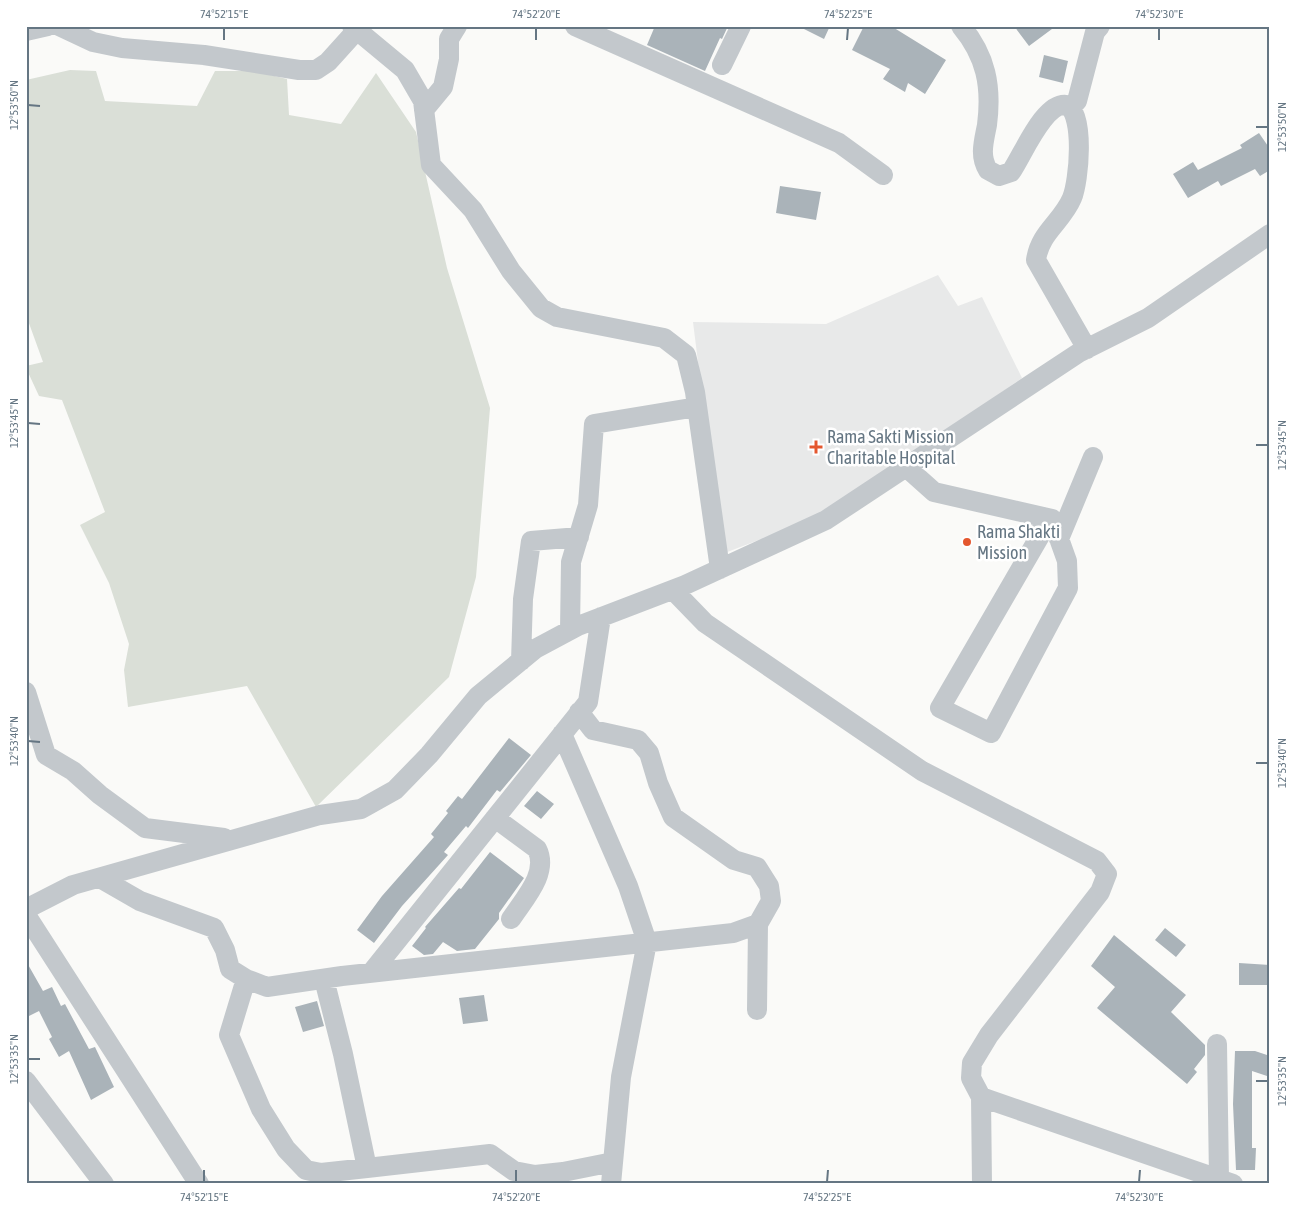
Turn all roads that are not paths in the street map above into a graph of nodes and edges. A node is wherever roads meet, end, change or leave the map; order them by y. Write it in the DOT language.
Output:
graph roads {
  1 [pos="48,26"];
  2 [pos="59,26"];
  3 [pos="457,26"];
  4 [pos="575,26"];
  5 [pos="741,26"];
  6 [pos="961,26"];
  7 [pos="1100,26"];
  8 [pos="354,28"];
  9 [pos="26,30"];
  10 [pos="722,66"];
  11 [pos="1071,107"];
  12 [pos="424,110"];
  13 [pos="883,175"];
  14 [pos="1270,234"];
  15 [pos="1086,349"];
  16 [pos="697,407"];
  17 [pos="1093,457"];
  18 [pos="906,467"];
  19 [pos="1044,517"];
  20 [pos="579,536"];
  21 [pos="1059,539"];
  22 [pos="720,569"];
  23 [pos="673,590"];
  24 [pos="601,617"];
  25 [pos="570,630"];
  26 [pos="521,661"];
  27 [pos="26,692"];
  28 [pos="580,712"];
  29 [pos="562,734"];
  30 [pos="494,818"];
  31 [pos="238,839"];
  32 [pos="100,878"];
  33 [pos="26,909"];
  34 [pos="26,915"];
  35 [pos="511,919"];
  36 [pos="758,924"];
  37 [pos="647,942"];
  38 [pos="370,973"];
  39 [pos="246,979"];
  40 [pos="324,979"];
  41 [pos="757,1010"];
  42 [pos="1217,1044"];
  43 [pos="26,1080"];
  44 [pos="981,1098"];
  45 [pos="613,1162"];
  46 [pos="367,1168"];
  47 [pos="1226,1181"];
  48 [pos="104,1184"];
  49 [pos="199,1184"];
  50 [pos="611,1184"];
  51 [pos="982,1184"];
  1 -- 9 [label="street"];
  2 -- 8 [label="street"];
  3 -- 12 [label="street"];
  4 -- 13 [label="street"];
  5 -- 10 [label="street"];
  6 -- 11 [label="street"];
  7 -- 11 [label="street"];
  8 -- 12 [label="street"];
  11 -- 15 [label="street"];
  12 -- 16 [label="street"];
  14 -- 15 [label="street"];
  15 -- 18 [label="street"];
  16 -- 20 [label="street"];
  16 -- 22 [label="street"];
  17 -- 21 [label="street"];
  18 -- 19 [label="street"];
  18 -- 22 [label="street"];
  19 -- 21 [label="street"];
  19 -- 21 [label="street"];
  20 -- 25 [label="street"];
  20 -- 26 [label="street"];
  22 -- 23 [label="street"];
  23 -- 24 [label="street"];
  23 -- 44 [label="street"];
  24 -- 25 [label="street"];
  24 -- 28 [label="street"];
  25 -- 26 [label="street"];
  26 -- 31 [label="street"];
  27 -- 31 [label="street"];
  28 -- 29 [label="street"];
  28 -- 36 [label="street"];
  29 -- 30 [label="street"];
  29 -- 37 [label="street"];
  30 -- 35 [label="street"];
  30 -- 38 [label="street"];
  31 -- 32 [label="street"];
  32 -- 33 [label="street"];
  32 -- 39 [label="street"];
  34 -- 49 [label="street"];
  36 -- 37 [label="street"];
  36 -- 41 [label="street"];
  37 -- 38 [label="street"];
  37 -- 45 [label="street"];
  38 -- 40 [label="street"];
  39 -- 40 [label="street"];
  39 -- 46 [label="street"];
  40 -- 46 [label="street"];
  42 -- 47 [label="street"];
  43 -- 48 [label="street"];
  44 -- 47 [label="street"];
  44 -- 51 [label="street"];
  45 -- 46 [label="street"];
  45 -- 50 [label="street"];
}
